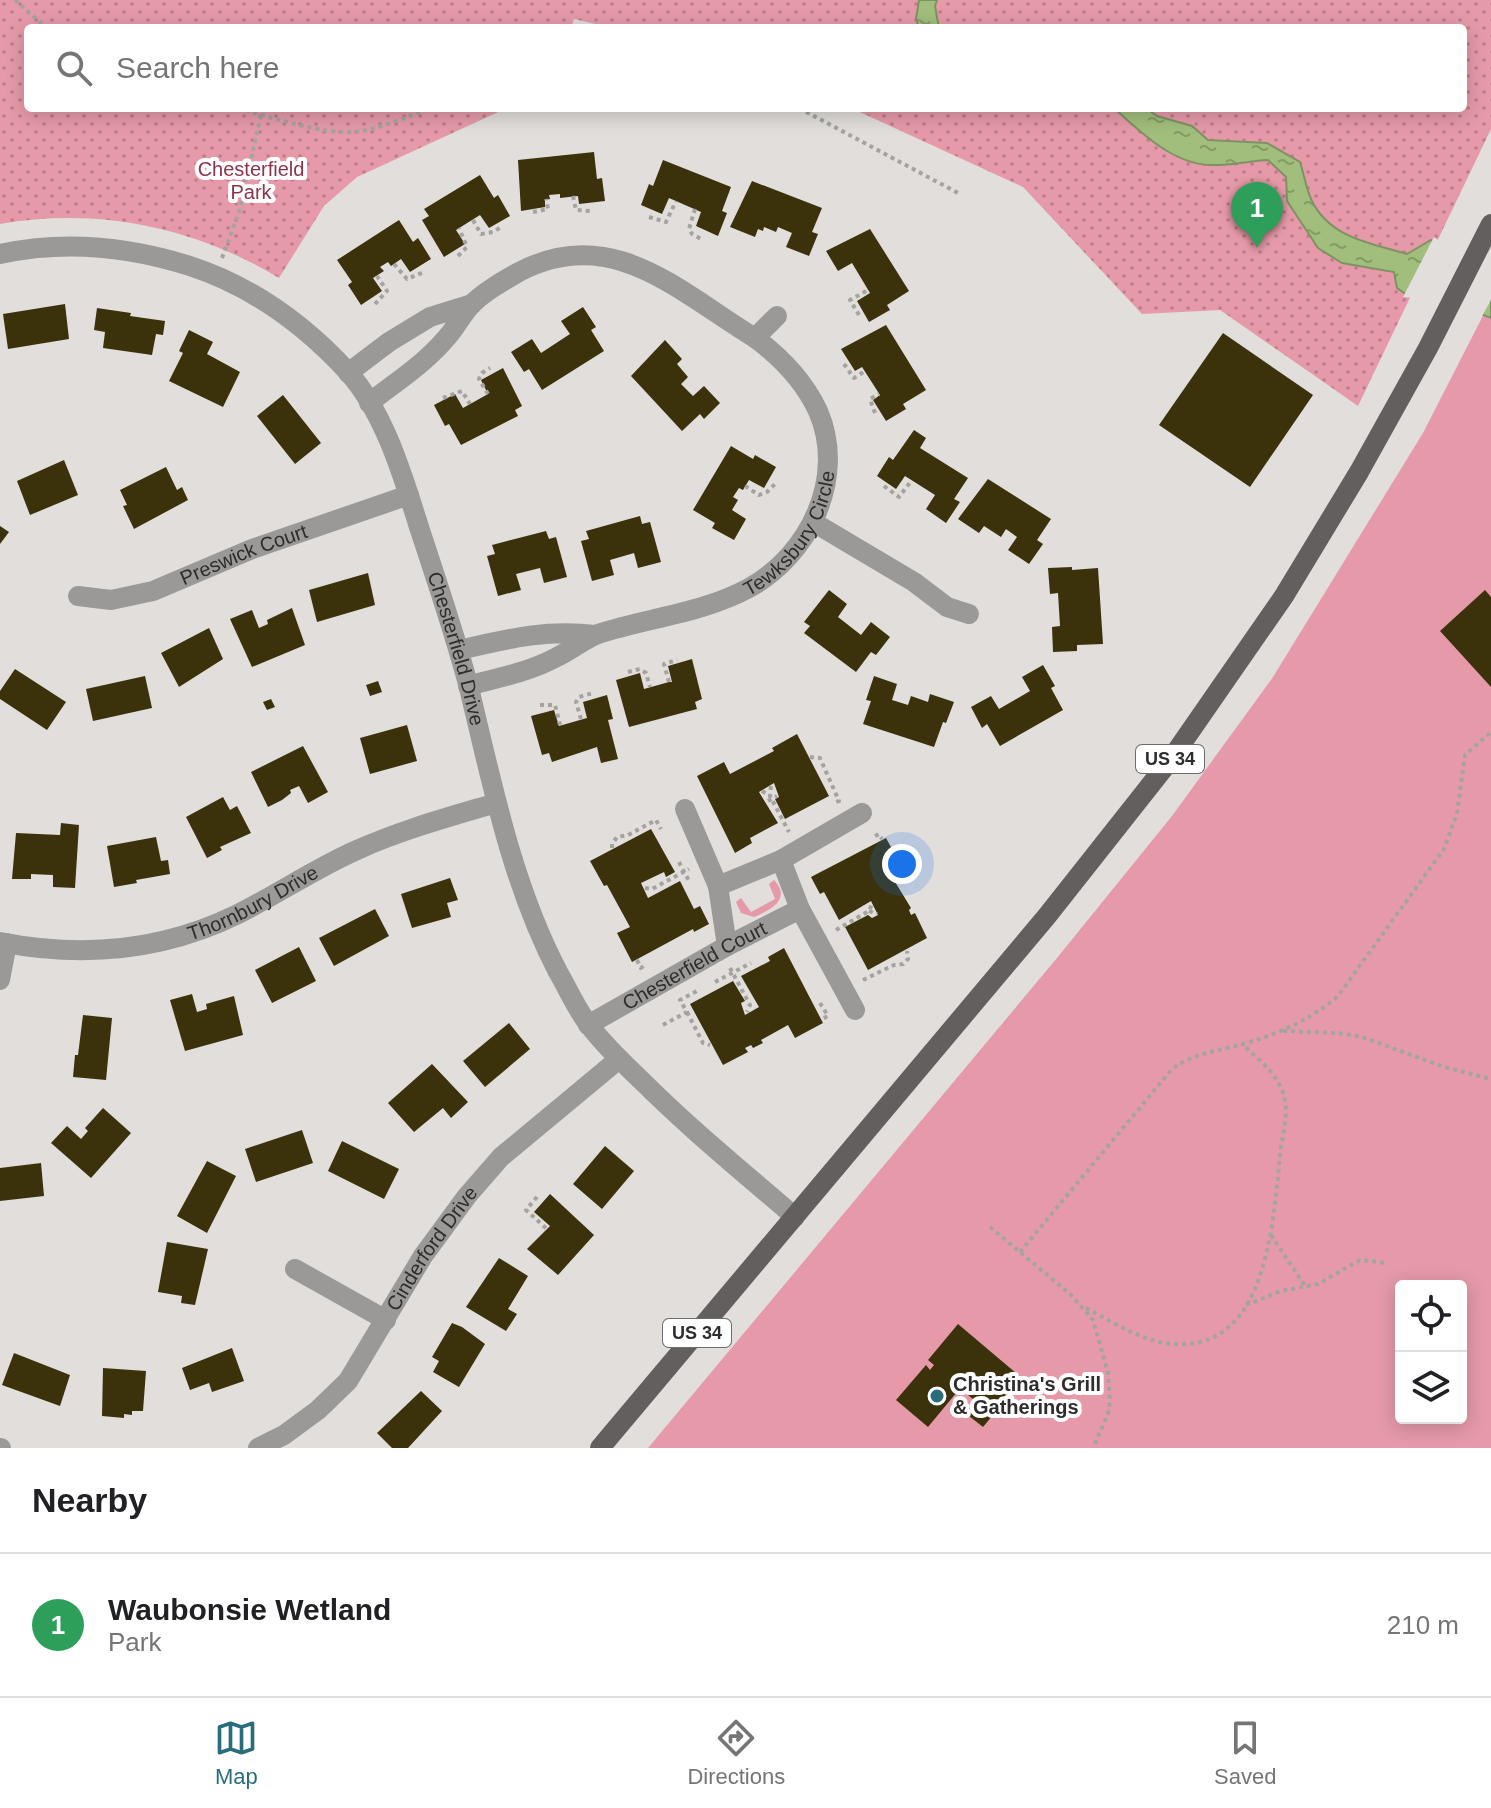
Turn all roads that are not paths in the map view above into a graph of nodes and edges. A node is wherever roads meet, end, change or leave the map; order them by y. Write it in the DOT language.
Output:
graph roads {
  1 [pos="1489,229"];
  2 [pos="0,254"];
  3 [pos="472,304"];
  4 [pos="777,316"];
  5 [pos="755,338"];
  6 [pos="348,373"];
  7 [pos="369,403"];
  8 [pos="409,495"];
  9 [pos="813,522"];
  10 [pos="78,596"];
  11 [pos="969,614"];
  12 [pos="595,635"];
  13 [pos="459,650"];
  14 [pos="468,686"];
  15 [pos="496,803"];
  16 [pos="685,809"];
  17 [pos="862,813"];
  18 [pos="781,860"];
  19 [pos="718,886"];
  20 [pos="800,909"];
  21 [pos="4,942"];
  22 [pos="727,954"];
  23 [pos="0,980"];
  24 [pos="855,1010"];
  25 [pos="588,1025"];
  26 [pos="619,1059"];
  27 [pos="795,1217"];
  28 [pos="295,1269"];
  29 [pos="386,1320"];
  30 [pos="258,1448"];
  31 [pos="600,1448"];
  1 -- 27 [label="main road, US 34"];
  2 -- 6 [label="street, Chesterfield Drive"];
  3 -- 5 [label="street, Tewksbury Circle"];
  3 -- 6 [label="street, Tewksbury Circle"];
  3 -- 7 [label="street, Tewksbury Circle"];
  4 -- 5 [label="street"];
  5 -- 9 [label="street, Tewksbury Circle"];
  6 -- 7 [label="street, Chesterfield Drive"];
  7 -- 8 [label="street, Chesterfield Drive"];
  8 -- 10 [label="street, Preswick Court"];
  8 -- 13 [label="street, Chesterfield Drive"];
  9 -- 11 [label="street"];
  9 -- 12 [label="street, Tewksbury Circle"];
  12 -- 13 [label="street, Tewksbury Circle"];
  12 -- 14 [label="street, Tewksbury Circle"];
  13 -- 14 [label="street, Chesterfield Drive"];
  14 -- 15 [label="street, Chesterfield Drive"];
  15 -- 21 [label="street, Thornbury Drive"];
  15 -- 25 [label="street, Chesterfield Drive"];
  16 -- 19 [label="street"];
  17 -- 18 [label="street"];
  18 -- 19 [label="street"];
  18 -- 20 [label="street"];
  19 -- 22 [label="street"];
  20 -- 22 [label="street, Chesterfield Court"];
  20 -- 24 [label="street"];
  21 -- 23 [label="street"];
  22 -- 25 [label="street, Chesterfield Court"];
  25 -- 26 [label="street, Chesterfield Drive"];
  26 -- 27 [label="street, Chesterfield Drive"];
  26 -- 29 [label="street, Cinderford Drive"];
  27 -- 31 [label="main road, US 34"];
  28 -- 29 [label="street"];
  29 -- 30 [label="street, Cinderford Drive"];
}
